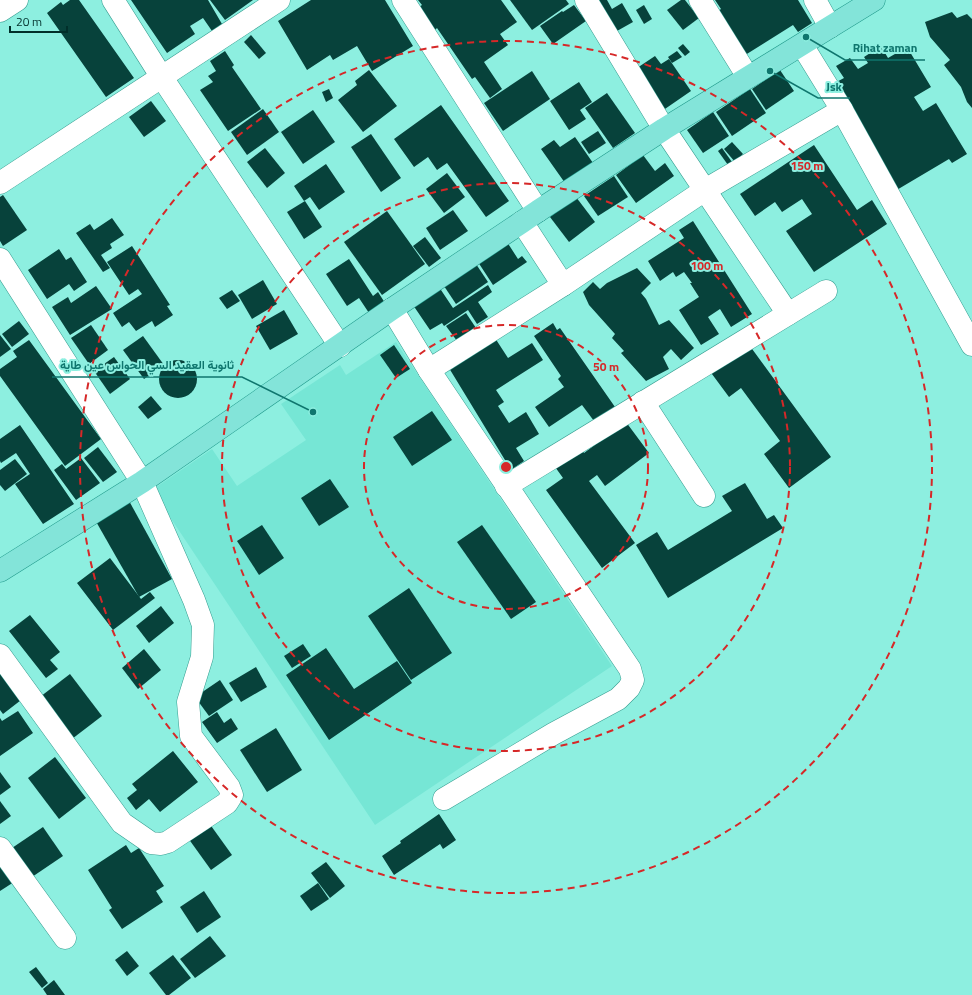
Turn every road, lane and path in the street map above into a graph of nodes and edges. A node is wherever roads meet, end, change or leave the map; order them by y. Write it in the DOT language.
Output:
graph roads {
  1 [pos="17,0"];
  2 [pos="113,0"];
  3 [pos="278,0"];
  4 [pos="403,0"];
  5 [pos="586,0"];
  6 [pos="700,0"];
  7 [pos="815,0"];
  8 [pos="874,0"];
  9 [pos="0,11"];
  10 [pos="830,27"];
  11 [pos="802,45"];
  12 [pos="161,76"];
  13 [pos="748,77"];
  14 [pos="842,110"];
  15 [pos="664,129"];
  16 [pos="0,183"];
  17 [pos="705,190"];
  18 [pos="530,217"];
  19 [pos="0,259"];
  20 [pos="563,285"];
  21 [pos="826,291"];
  22 [pos="392,309"];
  23 [pos="788,314"];
  24 [pos="972,345"];
  25 [pos="340,346"];
  26 [pos="429,370"];
  27 [pos="643,402"];
  28 [pos="142,482"];
  29 [pos="506,486"];
  30 [pos="704,496"];
  31 [pos="0,571"];
  32 [pos="0,655"];
  33 [pos="444,799"];
  34 [pos="0,848"];
  35 [pos="65,938"];
  1 -- 9 [label="street"];
  2 -- 12 [label="street"];
  3 -- 12 [label="street"];
  4 -- 18 [label="street"];
  5 -- 15 [label="street"];
  6 -- 13 [label="street"];
  7 -- 10 [label="street"];
  8 -- 10 [label="main road"];
  10 -- 11 [label="main road"];
  11 -- 13 [label="main road"];
  11 -- 14 [label="street"];
  12 -- 16 [label="street"];
  12 -- 25 [label="street"];
  13 -- 15 [label="main road"];
  14 -- 17 [label="street"];
  14 -- 24 [label="street"];
  15 -- 17 [label="street"];
  15 -- 18 [label="main road"];
  17 -- 20 [label="street"];
  17 -- 23 [label="street"];
  18 -- 20 [label="street"];
  18 -- 22 [label="main road"];
  19 -- 28 [label="street"];
  20 -- 26 [label="street"];
  21 -- 23 [label="street"];
  22 -- 25 [label="main road"];
  22 -- 26 [label="street"];
  23 -- 27 [label="street"];
  25 -- 28 [label="main road"];
  26 -- 29 [label="street"];
  27 -- 29 [label="street"];
  27 -- 30 [label="street"];
  28 -- 31 [label="main road"];
  28 -- 32 [label="street"];
  29 -- 33 [label="street"];
  34 -- 35 [label="street"];
}
